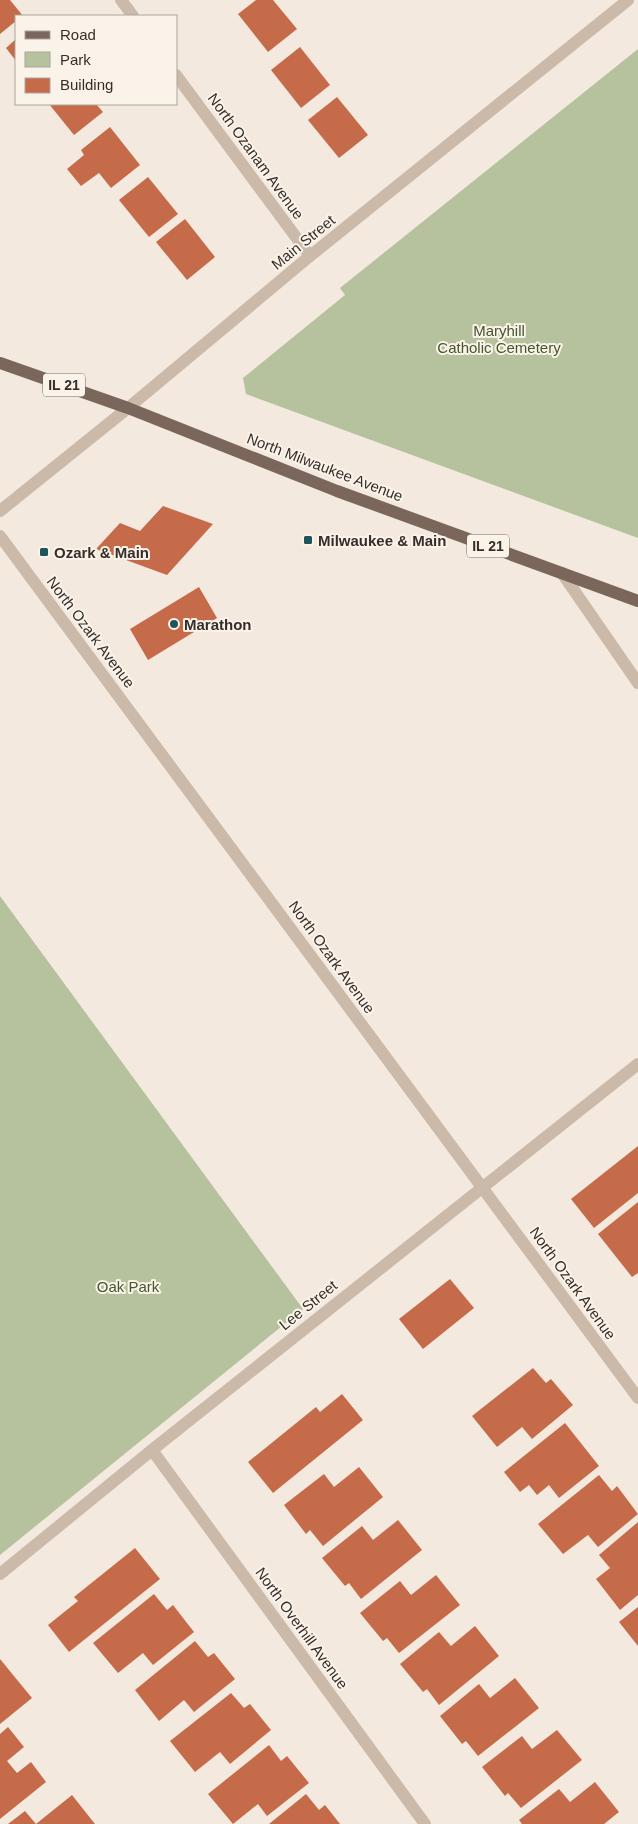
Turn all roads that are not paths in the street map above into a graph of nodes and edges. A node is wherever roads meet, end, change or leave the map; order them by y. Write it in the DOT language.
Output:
graph roads {
  1 [pos="121,0"];
  2 [pos="628,0"];
  3 [pos="132,15"];
  4 [pos="178,78"];
  5 [pos="310,256"];
  6 [pos="0,363"];
  7 [pos="128,408"];
  8 [pos="0,511"];
  9 [pos="0,536"];
  10 [pos="562,573"];
  11 [pos="638,601"];
  12 [pos="638,683"];
  13 [pos="638,1064"];
  14 [pos="482,1188"];
  15 [pos="638,1398"];
  16 [pos="152,1450"];
  17 [pos="0,1574"];
  18 [pos="425,1824"];
  1 -- 3 [label="street"];
  2 -- 5 [label="street, Main Street"];
  4 -- 5 [label="street, North Ozanam Avenue"];
  5 -- 7 [label="street, Main Street"];
  6 -- 7 [label="main road, North Milwaukee Avenue / IL 21"];
  7 -- 8 [label="street, Main Street"];
  7 -- 10 [label="main road, North Milwaukee Avenue / IL 21"];
  9 -- 14 [label="street, North Ozark Avenue"];
  10 -- 11 [label="main road, North Milwaukee Avenue / IL 21"];
  10 -- 12 [label="street"];
  13 -- 14 [label="street, Lee Street"];
  14 -- 15 [label="street, North Ozark Avenue"];
  14 -- 16 [label="street, Lee Street"];
  16 -- 17 [label="street, Lee Street"];
  16 -- 18 [label="street, North Overhill Avenue"];
}
